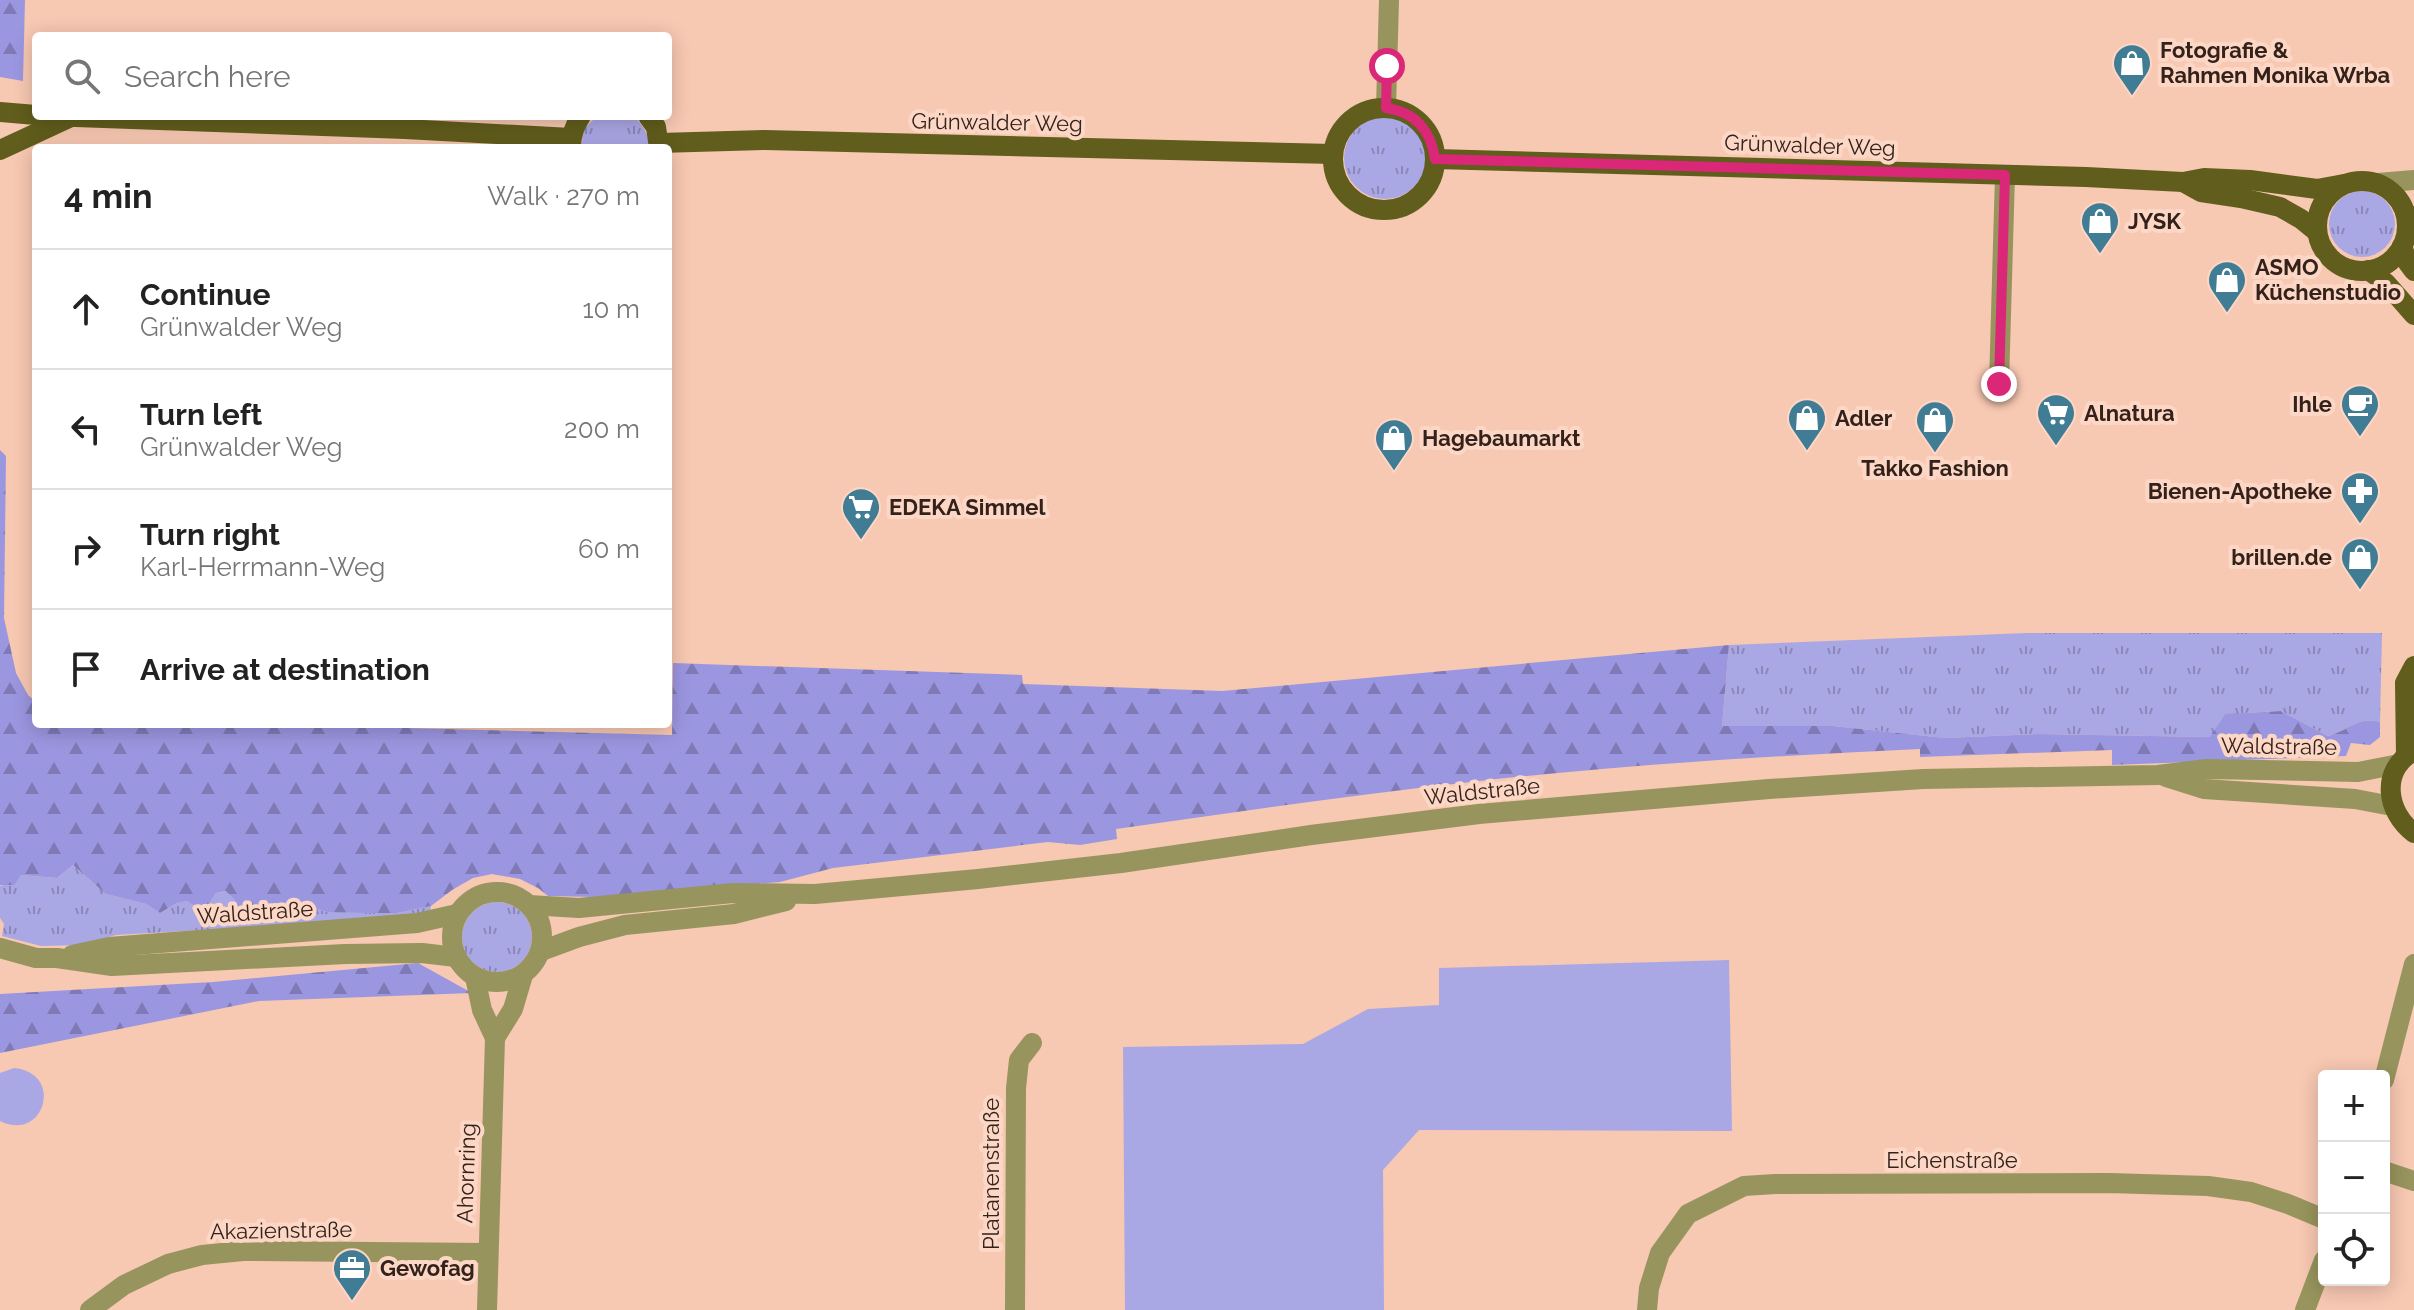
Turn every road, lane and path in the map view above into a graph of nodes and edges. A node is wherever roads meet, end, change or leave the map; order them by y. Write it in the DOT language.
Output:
graph roads {
  1 [pos="1389,0"];
  2 [pos="1386,108"];
  3 [pos="0,112"];
  4 [pos="32,115"];
  5 [pos="54,120"];
  6 [pos="146,120"];
  7 [pos="578,120"];
  8 [pos="651,120"];
  9 [pos="571,143"];
  10 [pos="659,144"];
  11 [pos="672,145"];
  12 [pos="0,150"];
  13 [pos="1333,154"];
  14 [pos="1435,159"];
  15 [pos="2005,175"];
  16 [pos="2414,180"];
  17 [pos="2183,182"];
  18 [pos="2378,183"];
  19 [pos="2344,184"];
  20 [pos="2410,220"];
  21 [pos="2317,232"];
  22 [pos="2402,246"];
  23 [pos="2368,270"];
  24 [pos="2414,271"];
  25 [pos="2414,315"];
  26 [pos="1999,384"];
  27 [pos="2414,666"];
  28 [pos="2406,757"];
  29 [pos="2158,775"];
  30 [pos="2392,806"];
  31 [pos="2414,833"];
  32 [pos="815,894"];
  33 [pos="529,905"];
  34 [pos="457,914"];
  35 [pos="0,948"];
  36 [pos="541,951"];
  37 [pos="456,957"];
  38 [pos="57,958"];
  39 [pos="2414,964"];
  40 [pos="523,975"];
  41 [pos="475,977"];
  42 [pos="495,1038"];
  43 [pos="1032,1043"];
  44 [pos="2387,1070"];
  45 [pos="2390,1173"];
  46 [pos="2414,1181"];
  47 [pos="2318,1216"];
  48 [pos="488,1253"];
  49 [pos="2318,1276"];
  50 [pos="90,1310"];
  51 [pos="487,1310"];
  52 [pos="1015,1310"];
  53 [pos="1647,1310"];
  54 [pos="2305,1310"];
  1 -- 2 [label="street"];
  2 -- 13 [label="main road"];
  2 -- 14 [label="main road"];
  3 -- 4 [label="main road"];
  5 -- 12 [label="main road"];
  6 -- 9 [label="main road"];
  7 -- 9 [label="main road"];
  8 -- 10 [label="main road, Grünwalder Weg"];
  11 -- 13 [label="main road, Grünwalder Weg"];
  13 -- 14 [label="main road"];
  14 -- 15 [label="main road, Grünwalder Weg"];
  15 -- 17 [label="main road, Grünwalder Weg"];
  15 -- 26 [label="street"];
  16 -- 18 [label="street, Grünwalder Weg"];
  17 -- 19 [label="main road, Grünwalder Weg"];
  17 -- 21 [label="main road, Grünwalder Weg"];
  18 -- 19 [label="main road, Grünwalder Weg"];
  18 -- 20 [label="main road"];
  19 -- 21 [label="main road"];
  20 -- 22 [label="main road"];
  21 -- 23 [label="main road, Grünwalder Weg"];
  22 -- 23 [label="main road"];
  22 -- 24 [label="main road"];
  23 -- 25 [label="main road"];
  27 -- 28 [label="main road"];
  28 -- 29 [label="street, Waldstraße"];
  28 -- 30 [label="main road"];
  29 -- 30 [label="street, Waldstraße"];
  29 -- 32 [label="street, Waldstraße"];
  30 -- 31 [label="main road"];
  32 -- 33 [label="street, Waldstraße"];
  32 -- 36 [label="street, Waldstraße"];
  33 -- 34 [label="street, Waldstraße"];
  33 -- 36 [label="street"];
  34 -- 37 [label="street"];
  34 -- 38 [label="street, Waldstraße"];
  35 -- 38 [label="street, Waldstraße"];
  36 -- 40 [label="street"];
  37 -- 38 [label="street, Waldstraße"];
  37 -- 41 [label="street"];
  39 -- 44 [label="street"];
  40 -- 41 [label="street"];
  40 -- 42 [label="street, Ahornring"];
  41 -- 42 [label="street, Ahornring"];
  42 -- 48 [label="street, Ahornring"];
  43 -- 52 [label="street, Platanenstraße"];
  45 -- 46 [label="street"];
  47 -- 53 [label="street, Eichenstraße"];
  48 -- 50 [label="street, Akazienstraße"];
  48 -- 51 [label="street, Ahornring"];
  49 -- 54 [label="street"];
}
